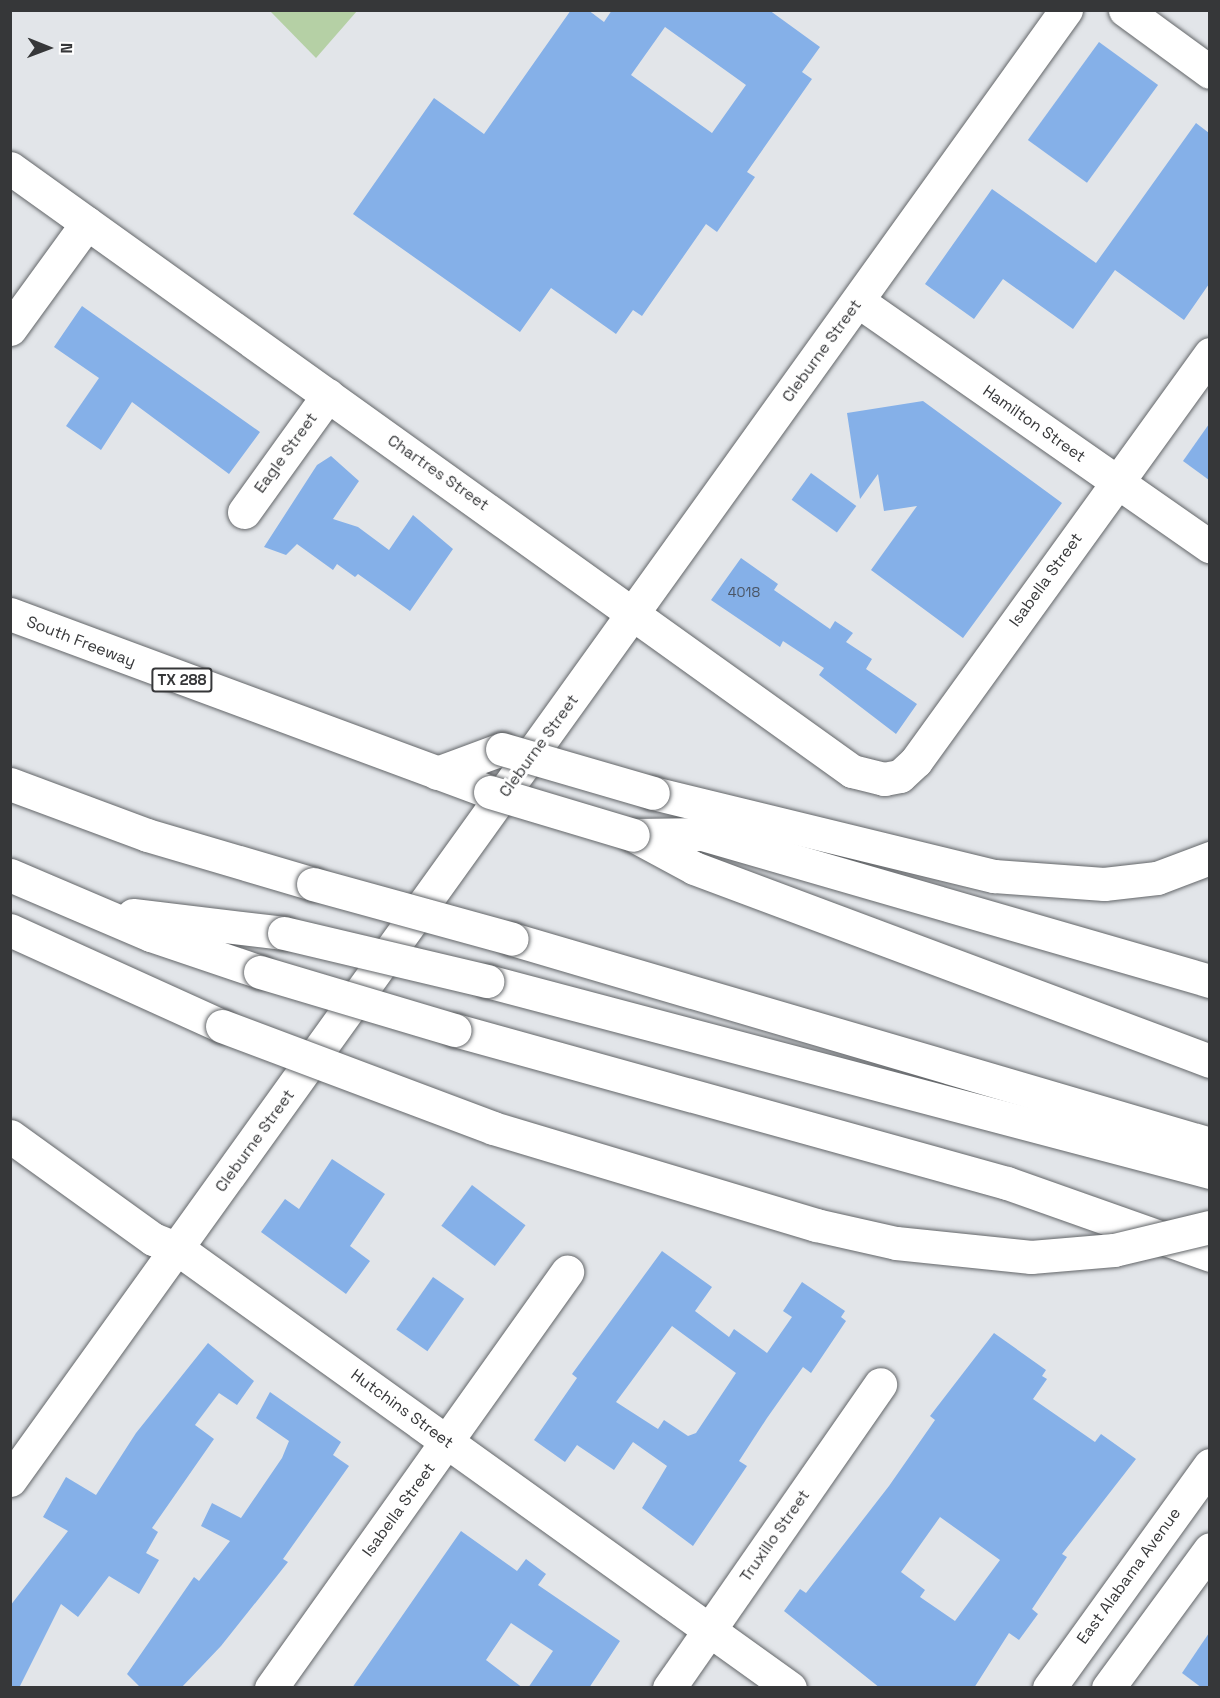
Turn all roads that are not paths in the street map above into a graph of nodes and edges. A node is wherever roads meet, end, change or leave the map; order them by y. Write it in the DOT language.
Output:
graph roads {
  1 [pos="1066,10"];
  2 [pos="1125,10"];
  3 [pos="1209,72"];
  4 [pos="10,168"];
  5 [pos="87,223"];
  6 [pos="858,301"];
  7 [pos="10,329"];
  8 [pos="1209,354"];
  9 [pos="328,395"];
  10 [pos="1116,482"];
  11 [pos="244,512"];
  12 [pos="1209,547"];
  13 [pos="635,612"];
  14 [pos="10,614"];
  15 [pos="437,773"];
  16 [pos="867,776"];
  17 [pos="10,784"];
  18 [pos="633,835"];
  19 [pos="1209,858"];
  20 [pos="10,875"];
  21 [pos="99,911"];
  22 [pos="10,930"];
  23 [pos="1209,981"];
  24 [pos="1209,1062"];
  25 [pos="1013,1120"];
  26 [pos="10,1136"];
  27 [pos="1209,1144"];
  28 [pos="1209,1172"];
  29 [pos="1209,1187"];
  30 [pos="1209,1227"];
  31 [pos="178,1249"];
  32 [pos="1209,1255"];
  33 [pos="567,1272"];
  34 [pos="880,1384"];
  35 [pos="448,1442"];
  36 [pos="1209,1465"];
  37 [pos="10,1480"];
  38 [pos="1198,1504"];
  39 [pos="1209,1549"];
  40 [pos="711,1630"];
  41 [pos="271,1688"];
  42 [pos="669,1688"];
  43 [pos="790,1688"];
  44 [pos="1049,1688"];
  45 [pos="1108,1688"];
  1 -- 6 [label="main road, Cleburne Street"];
  2 -- 3 [label="main road"];
  4 -- 5 [label="main road, Chartres Street"];
  5 -- 7 [label="main road"];
  5 -- 9 [label="main road, Chartres Street"];
  6 -- 10 [label="main road, Hamilton Street"];
  6 -- 13 [label="main road, Cleburne Street"];
  8 -- 10 [label="main road, Isabella Street"];
  9 -- 11 [label="main road, Eagle Street"];
  9 -- 13 [label="main road, Chartres Street"];
  10 -- 12 [label="main road, Hamilton Street"];
  10 -- 16 [label="main road, Isabella Street"];
  13 -- 16 [label="main road, Chartres Street"];
  13 -- 31 [label="main road, Cleburne Street"];
  14 -- 15 [label="main road, South Freeway / TX 288"];
  15 -- 18 [label="main road, South Freeway, bridge"];
  15 -- 19 [label="main road, bridge"];
  17 -- 27 [label="main road, bridge"];
  18 -- 23 [label="main road"];
  18 -- 24 [label="main road"];
  20 -- 21 [label="main road"];
  21 -- 25 [label="main road, bridge"];
  21 -- 32 [label="main road, bridge"];
  22 -- 30 [label="main road, bridge"];
  25 -- 28 [label="main road"];
  25 -- 29 [label="main road"];
  26 -- 31 [label="main road, Hutchins Street"];
  31 -- 35 [label="main road, Hutchins Street"];
  31 -- 37 [label="main road, Cleburne Street"];
  33 -- 35 [label="main road, Isabella Street"];
  34 -- 40 [label="main road, Truxillo Street"];
  35 -- 40 [label="main road, Hutchins Street"];
  35 -- 41 [label="main road, Isabella Street"];
  36 -- 38 [label="main road, East Alabama Avenue"];
  38 -- 44 [label="main road, East Alabama Avenue"];
  39 -- 45 [label="main road"];
  40 -- 42 [label="main road, Truxillo Street"];
  40 -- 43 [label="main road, Hutchins Street"];
}
